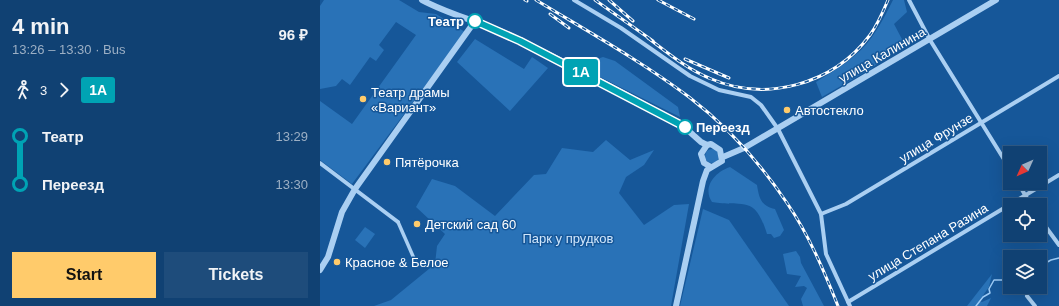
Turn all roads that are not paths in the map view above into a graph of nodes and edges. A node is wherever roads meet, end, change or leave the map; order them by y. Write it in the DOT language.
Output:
graph roads {
  1 [pos="422,0"];
  2 [pos="574,0"];
  3 [pos="909,0"];
  4 [pos="996,0"];
  5 [pos="475,21"];
  6 [pos="930,40"];
  7 [pos="1059,76"];
  8 [pos="982,122"];
  9 [pos="778,129"];
  10 [pos="704,146"];
  11 [pos="724,155"];
  12 [pos="1003,157"];
  13 [pos="320,163"];
  14 [pos="708,167"];
  15 [pos="1059,175"];
  16 [pos="355,189"];
  17 [pos="1022,190"];
  18 [pos="1025,195"];
  19 [pos="1027,198"];
  20 [pos="821,214"];
  21 [pos="398,222"];
  22 [pos="1047,229"];
  23 [pos="1059,245"];
  24 [pos="416,263"];
  25 [pos="320,270"];
  26 [pos="1027,296"];
  27 [pos="849,304"];
  28 [pos="676,306"];
  29 [pos="1035,306"];
  1 -- 5 [label="street"];
  2 -- 9 [label="street"];
  3 -- 6 [label="street"];
  4 -- 6 [label="street, улица Калинина"];
  5 -- 10 [label="street"];
  5 -- 16 [label="street"];
  6 -- 8 [label="street"];
  6 -- 9 [label="street, улица Калинина"];
  7 -- 8 [label="street, улица Фрунзе"];
  8 -- 12 [label="street"];
  8 -- 20 [label="street, улица Фрунзе"];
  9 -- 11 [label="street, улица Калинина"];
  9 -- 20 [label="street"];
  10 -- 11 [label="street"];
  10 -- 14 [label="street"];
  11 -- 14 [label="street"];
  13 -- 16 [label="street"];
  14 -- 28 [label="street"];
  15 -- 18 [label="street, улица Степана Разина"];
  16 -- 21 [label="street"];
  16 -- 25 [label="street"];
  17 -- 18 [label="street"];
  18 -- 19 [label="street"];
  18 -- 27 [label="street, улица Степана Разина"];
  20 -- 27 [label="street"];
  21 -- 24 [label="street"];
  22 -- 23 [label="street"];
  26 -- 29 [label="street"];
}
